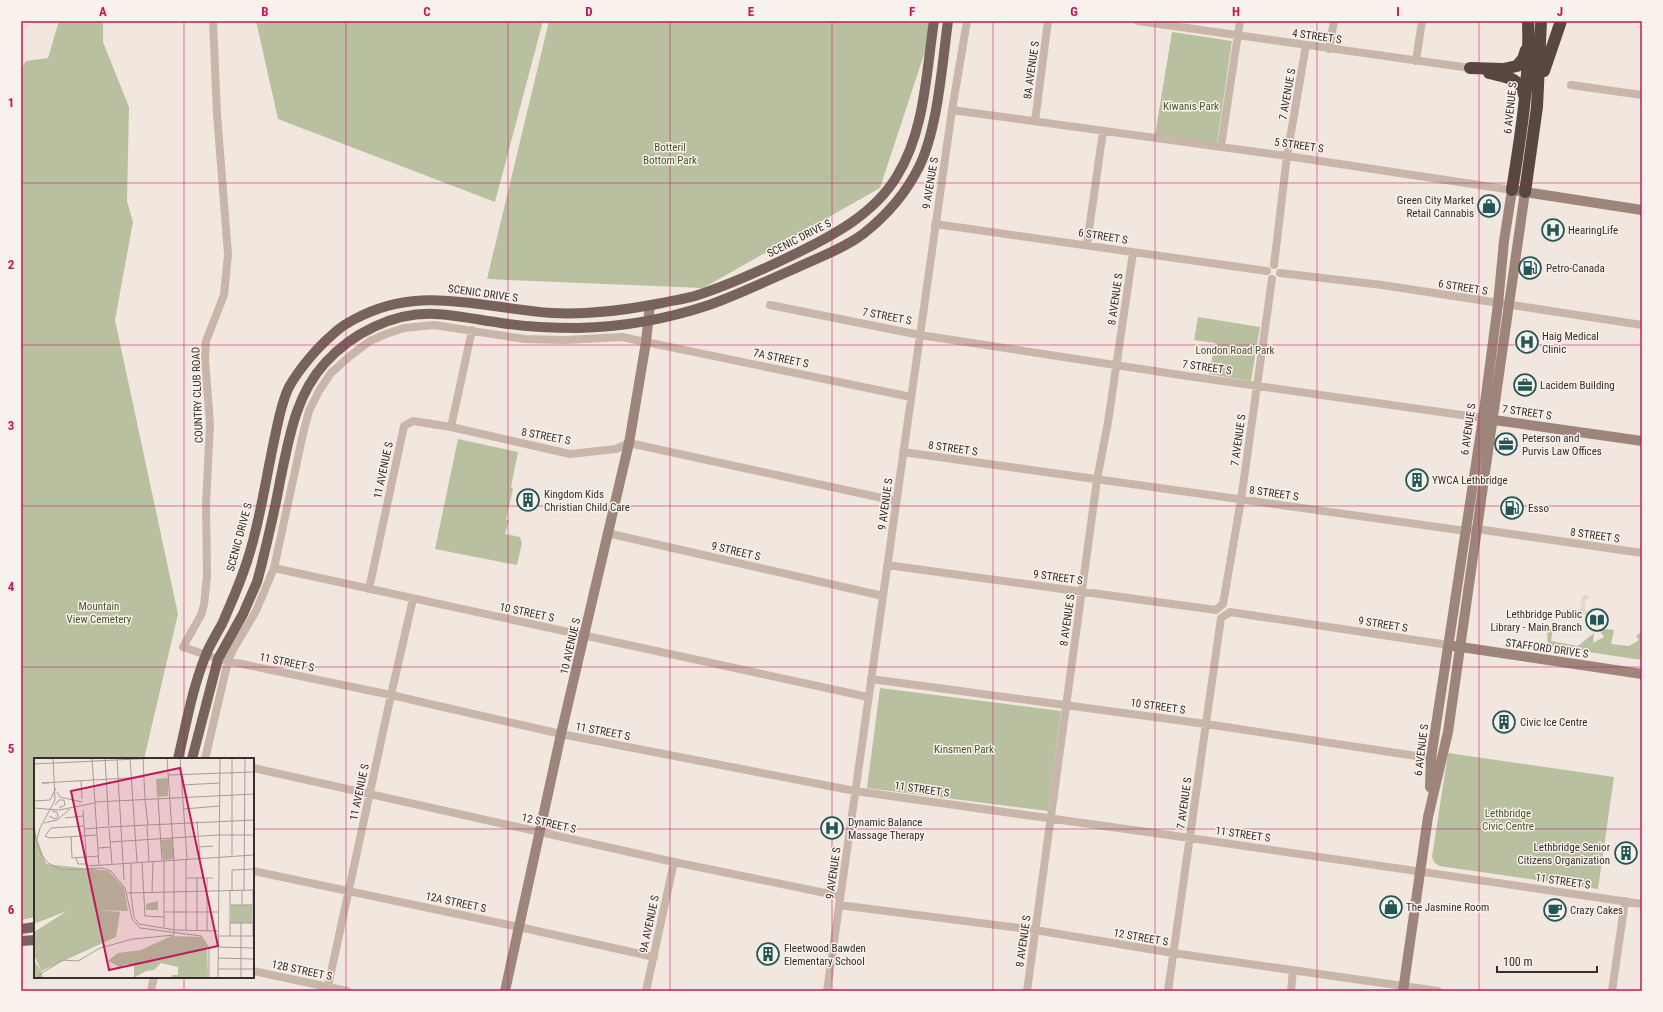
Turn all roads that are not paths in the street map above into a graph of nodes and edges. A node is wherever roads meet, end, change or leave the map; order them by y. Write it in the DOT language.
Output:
graph roads {
  1 [pos="213,21"];
  2 [pos="934,21"];
  3 [pos="948,21"];
  4 [pos="967,21"];
  5 [pos="1048,21"];
  6 [pos="1138,21"];
  7 [pos="1240,21"];
  8 [pos="1334,21"];
  9 [pos="1422,21"];
  10 [pos="1528,21"];
  11 [pos="1541,21"];
  12 [pos="1561,21"];
  13 [pos="1238,35"];
  14 [pos="1528,44"];
  15 [pos="1306,45"];
  16 [pos="1329,49"];
  17 [pos="1416,61"];
  18 [pos="1470,68"];
  19 [pos="1571,85"];
  20 [pos="1539,86"];
  21 [pos="1642,95"];
  22 [pos="1525,99"];
  23 [pos="952,110"];
  24 [pos="1035,121"];
  25 [pos="1103,131"];
  26 [pos="1221,146"];
  27 [pos="1287,156"];
  28 [pos="1512,190"];
  29 [pos="1525,192"];
  30 [pos="1642,210"];
  31 [pos="935,224"];
  32 [pos="1087,244"];
  33 [pos="1133,252"];
  34 [pos="1274,265"];
  35 [pos="1267,271"];
  36 [pos="1280,273"];
  37 [pos="1272,278"];
  38 [pos="1498,304"];
  39 [pos="650,305"];
  40 [pos="770,305"];
  41 [pos="1509,305"];
  42 [pos="648,322"];
  43 [pos="1642,325"];
  44 [pos="472,330"];
  45 [pos="920,335"];
  46 [pos="646,342"];
  47 [pos="1117,365"];
  48 [pos="1257,386"];
  49 [pos="911,397"];
  50 [pos="1483,418"];
  51 [pos="1494,420"];
  52 [pos="404,426"];
  53 [pos="451,427"];
  54 [pos="1642,441"];
  55 [pos="629,443"];
  56 [pos="903,452"];
  57 [pos="1097,480"];
  58 [pos="1241,500"];
  59 [pos="896,502"];
  60 [pos="1477,529"];
  61 [pos="1466,531"];
  62 [pos="607,533"];
  63 [pos="1642,553"];
  64 [pos="887,565"];
  65 [pos="274,568"];
  66 [pos="369,588"];
  67 [pos="1082,591"];
  68 [pos="883,596"];
  69 [pos="413,599"];
  70 [pos="1223,604"];
  71 [pos="1221,618"];
  72 [pos="584,636"];
  73 [pos="1448,645"];
  74 [pos="1461,647"];
  75 [pos="206,655"];
  76 [pos="218,659"];
  77 [pos="228,661"];
  78 [pos="1642,674"];
  79 [pos="871,679"];
  80 [pos="391,695"];
  81 [pos="868,697"];
  82 [pos="1066,705"];
  83 [pos="1206,724"];
  84 [pos="562,734"];
  85 [pos="178,758"];
  86 [pos="192,758"];
  87 [pos="207,758"];
  88 [pos="1436,758"];
  89 [pos="254,768"];
  90 [pos="855,791"];
  91 [pos="370,794"];
  92 [pos="1050,818"];
  93 [pos="541,832"];
  94 [pos="1190,838"];
  95 [pos="674,862"];
  96 [pos="254,871"];
  97 [pos="1420,872"];
  98 [pos="349,890"];
  99 [pos="840,896"];
  100 [pos="1625,901"];
  101 [pos="1642,904"];
  102 [pos="839,905"];
  103 [pos="34,927"];
  104 [pos="519,927"];
  105 [pos="21,929"];
  106 [pos="1035,930"];
  107 [pos="34,940"];
  108 [pos="21,941"];
  109 [pos="1174,953"];
  110 [pos="654,957"];
  111 [pos="1293,970"];
  112 [pos="254,971"];
  113 [pos="154,978"];
  114 [pos="328,989"];
  115 [pos="1403,989"];
  116 [pos="151,991"];
  117 [pos="347,991"];
  118 [pos="505,991"];
  119 [pos="646,991"];
  120 [pos="827,991"];
  121 [pos="1027,991"];
  122 [pos="1168,991"];
  123 [pos="1291,991"];
  124 [pos="1438,991"];
  125 [pos="1612,991"];
  1 -- 75 [label="street, COUNTRY CLUB ROAD"];
  2 -- 39 [label="main road, SCENIC DRIVE S"];
  3 -- 42 [label="main road"];
  4 -- 23 [label="street, 9 AVENUE S"];
  5 -- 24 [label="street, 8A AVENUE S"];
  6 -- 13 [label="street, 4 STREET S"];
  7 -- 13 [label="street"];
  8 -- 16 [label="street"];
  9 -- 17 [label="street"];
  10 -- 14 [label="highway, 6 AVENUE S"];
  11 -- 20 [label="highway"];
  12 -- 20 [label="highway"];
  13 -- 15 [label="street, 4 STREET S"];
  13 -- 26 [label="street"];
  14 -- 18 [label="highway"];
  14 -- 22 [label="highway, 6 AVENUE S"];
  15 -- 16 [label="street, 4 STREET S"];
  15 -- 27 [label="street, 7 AVENUE S"];
  16 -- 17 [label="street, 4 STREET S"];
  17 -- 18 [label="street, 4 STREET S"];
  18 -- 22 [label="highway"];
  19 -- 21 [label="street"];
  20 -- 29 [label="highway, 6 AVENUE S"];
  22 -- 28 [label="highway, 6 AVENUE S"];
  23 -- 24 [label="street, 5 STREET S"];
  23 -- 31 [label="street, 9 AVENUE S"];
  24 -- 25 [label="street, 5 STREET S"];
  25 -- 26 [label="street, 5 STREET S"];
  25 -- 32 [label="street"];
  26 -- 27 [label="street, 5 STREET S"];
  27 -- 28 [label="street, 5 STREET S"];
  27 -- 34 [label="street, 7 AVENUE S"];
  28 -- 29 [label="main road, 5 STREET S"];
  28 -- 38 [label="main road, 6 AVENUE S"];
  29 -- 30 [label="main road, 5 STREET S"];
  29 -- 41 [label="main road, 6 AVENUE S"];
  31 -- 32 [label="street, 6 STREET S"];
  31 -- 45 [label="street, 9 AVENUE S"];
  32 -- 33 [label="street, 6 STREET S"];
  33 -- 35 [label="street, 6 STREET S"];
  33 -- 47 [label="street, 8 AVENUE S"];
  34 -- 35 [label="street"];
  34 -- 36 [label="street"];
  35 -- 37 [label="street"];
  36 -- 37 [label="street"];
  36 -- 38 [label="street, 6 STREET S"];
  37 -- 48 [label="street, 7 AVENUE S"];
  38 -- 41 [label="street, 6 STREET S"];
  38 -- 50 [label="main road, 6 AVENUE S"];
  39 -- 42 [label="main road, 10 AVENUE S"];
  39 -- 75 [label="main road, SCENIC DRIVE S"];
  40 -- 45 [label="street, 7 STREET S"];
  41 -- 43 [label="street, 6 STREET S"];
  41 -- 51 [label="main road, 6 AVENUE S"];
  42 -- 46 [label="main road, 10 AVENUE S"];
  42 -- 76 [label="main road"];
  44 -- 46 [label="street"];
  44 -- 53 [label="street"];
  44 -- 65 [label="street"];
  45 -- 47 [label="street, 7 STREET S"];
  45 -- 49 [label="street, 9 AVENUE S"];
  46 -- 49 [label="street, 7A STREET S"];
  46 -- 55 [label="main road, 10 AVENUE S"];
  47 -- 48 [label="street, 7 STREET S"];
  47 -- 57 [label="street, 8 AVENUE S"];
  48 -- 50 [label="street, 7 STREET S"];
  48 -- 58 [label="street, 7 AVENUE S"];
  49 -- 56 [label="street, 9 AVENUE S"];
  50 -- 51 [label="main road, 7 STREET S"];
  50 -- 61 [label="main road, 6 AVENUE S"];
  51 -- 54 [label="main road, 7 STREET S"];
  51 -- 60 [label="main road, 6 AVENUE S"];
  52 -- 53 [label="street, 8 STREET S"];
  52 -- 66 [label="street, 11 AVENUE S"];
  53 -- 55 [label="street, 8 STREET S"];
  55 -- 59 [label="street"];
  55 -- 62 [label="main road, 10 AVENUE S"];
  56 -- 57 [label="street, 8 STREET S"];
  56 -- 59 [label="street, 9 AVENUE S"];
  57 -- 58 [label="street, 8 STREET S"];
  57 -- 67 [label="street, 8 AVENUE S"];
  58 -- 61 [label="street, 8 STREET S"];
  58 -- 70 [label="street, 7 AVENUE S"];
  59 -- 64 [label="street, 9 AVENUE S"];
  60 -- 61 [label="street, 8 STREET S"];
  60 -- 63 [label="street, 8 STREET S"];
  60 -- 74 [label="main road, 6 AVENUE S"];
  61 -- 73 [label="main road, 6 AVENUE S"];
  62 -- 68 [label="street, 9 STREET S"];
  62 -- 72 [label="main road, 10 AVENUE S"];
  64 -- 67 [label="street, 9 STREET S"];
  64 -- 68 [label="street, 9 AVENUE S"];
  65 -- 66 [label="street, 10 STREET S"];
  65 -- 77 [label="street"];
  66 -- 69 [label="street, 10 STREET S"];
  67 -- 70 [label="street, 9 STREET S"];
  67 -- 82 [label="street, 8 AVENUE S"];
  68 -- 79 [label="street, 9 AVENUE S"];
  69 -- 72 [label="street, 10 STREET S"];
  69 -- 80 [label="street, 11 AVENUE S"];
  71 -- 73 [label="street, 9 STREET S"];
  71 -- 83 [label="street, 7 AVENUE S"];
  72 -- 81 [label="street, 10 STREET S"];
  72 -- 84 [label="main road, 10 AVENUE S"];
  73 -- 74 [label="main road, STAFFORD DRIVE S"];
  73 -- 88 [label="main road, 6 AVENUE S"];
  74 -- 78 [label="main road, STAFFORD DRIVE S"];
  74 -- 88 [label="main road, 6 AVENUE S"];
  75 -- 76 [label="street, 11 STREET S"];
  75 -- 85 [label="main road, SCENIC DRIVE S"];
  76 -- 77 [label="street, 11 STREET S"];
  76 -- 86 [label="main road"];
  77 -- 80 [label="street, 11 STREET S"];
  77 -- 87 [label="street"];
  79 -- 81 [label="street, 9 AVENUE S"];
  79 -- 82 [label="street, 10 STREET S"];
  80 -- 84 [label="street, 11 STREET S"];
  80 -- 91 [label="street, 11 AVENUE S"];
  81 -- 90 [label="street, 9 AVENUE S"];
  82 -- 83 [label="street, 10 STREET S"];
  82 -- 92 [label="street, 8 AVENUE S"];
  83 -- 88 [label="street, 10 STREET S"];
  83 -- 94 [label="street, 7 AVENUE S"];
  84 -- 90 [label="street, 11 STREET S"];
  84 -- 93 [label="main road, 10 AVENUE S"];
  88 -- 97 [label="main road, 6 AVENUE S"];
  89 -- 91 [label="street, 12 STREET S"];
  90 -- 92 [label="street, 11 STREET S"];
  90 -- 99 [label="street, 9 AVENUE S"];
  91 -- 93 [label="street, 12 STREET S"];
  91 -- 98 [label="street, 11 AVENUE S"];
  92 -- 94 [label="street, 11 STREET S"];
  92 -- 106 [label="street, 8 AVENUE S"];
  93 -- 95 [label="street, 12 STREET S"];
  93 -- 104 [label="main road, 10 AVENUE S"];
  94 -- 97 [label="street, 11 STREET S"];
  94 -- 109 [label="street, 7 AVENUE S"];
  95 -- 99 [label="street, 12 STREET S"];
  95 -- 110 [label="street, 9A AVENUE S"];
  96 -- 98 [label="street, 12A STREET S"];
  97 -- 100 [label="street, 11 STREET S"];
  97 -- 115 [label="main road, 6 AVENUE S"];
  98 -- 104 [label="street, 12A STREET S"];
  98 -- 114 [label="street, 11 AVENUE S"];
  99 -- 102 [label="street, 9 AVENUE S"];
  100 -- 101 [label="street, 11 STREET S"];
  100 -- 125 [label="street"];
  102 -- 106 [label="street, 12 STREET S"];
  102 -- 120 [label="street, 9 AVENUE S"];
  103 -- 105 [label="main road"];
  104 -- 110 [label="street, 12A STREET S"];
  104 -- 118 [label="main road, 10 AVENUE S"];
  106 -- 109 [label="street, 12 STREET S"];
  106 -- 121 [label="street, 8 AVENUE S"];
  107 -- 108 [label="main road"];
  109 -- 111 [label="street, 12 STREET S"];
  109 -- 122 [label="street, 7 AVENUE S"];
  110 -- 119 [label="street, 9A AVENUE S"];
  111 -- 115 [label="street, 12 STREET S"];
  111 -- 123 [label="street"];
  112 -- 114 [label="street, 12B STREET S"];
  113 -- 116 [label="street"];
  114 -- 117 [label="street, 12B STREET S"];
  115 -- 124 [label="street, 12 STREET S"];
}
